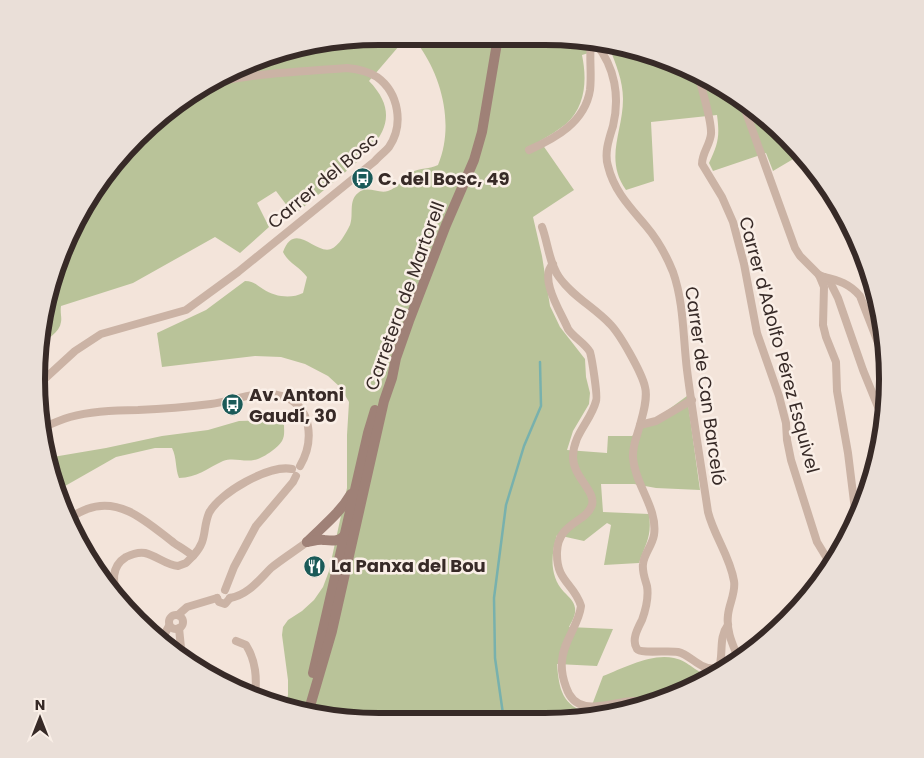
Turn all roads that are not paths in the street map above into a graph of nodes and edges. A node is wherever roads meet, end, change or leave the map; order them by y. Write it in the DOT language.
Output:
graph roads {
  1 [pos="497,45"];
  2 [pos="591,48"];
  3 [pos="601,50"];
  4 [pos="234,78"];
  5 [pos="701,83"];
  6 [pos="746,113"];
  7 [pos="529,150"];
  8 [pos="542,227"];
  9 [pos="553,264"];
  10 [pos="821,276"];
  11 [pos="876,338"];
  12 [pos="396,358"];
  13 [pos="45,379"];
  14 [pos="692,400"];
  15 [pos="878,406"];
  16 [pos="640,425"];
  17 [pos="48,426"];
  18 [pos="294,473"];
  19 [pos="357,483"];
  20 [pos="854,506"];
  21 [pos="358,513"];
  22 [pos="74,516"];
  23 [pos="326,523"];
  24 [pos="346,534"];
  25 [pos="329,541"];
  26 [pos="307,542"];
  27 [pos="193,556"];
  28 [pos="348,557"];
  29 [pos="827,558"];
  30 [pos="334,578"];
  31 [pos="113,581"];
  32 [pos="224,590"];
  33 [pos="217,598"];
  34 [pos="230,598"];
  35 [pos="178,615"];
  36 [pos="728,625"];
  37 [pos="169,626"];
  38 [pos="179,628"];
  39 [pos="164,634"];
  40 [pos="236,641"];
  41 [pos="181,648"];
  42 [pos="736,653"];
  43 [pos="720,663"];
  44 [pos="712,668"];
  45 [pos="255,689"];
  46 [pos="632,702"];
  47 [pos="309,706"];
  48 [pos="310,706"];
  1 -- 12 [label="main road, Carretera de Martorell"];
  2 -- 7 [label="street"];
  3 -- 14 [label="street, Carrer de Can Barceló"];
  4 -- 13 [label="street, Carrer del Bosc"];
  5 -- 29 [label="street, Carrer d'Adolfo Pérez Esquivel"];
  6 -- 10 [label="street"];
  8 -- 9 [label="street"];
  9 -- 16 [label="street"];
  9 -- 46 [label="street"];
  10 -- 11 [label="street"];
  10 -- 15 [label="street"];
  10 -- 20 [label="street"];
  12 -- 19 [label="main road"];
  12 -- 21 [label="main road, Carretera de Martorell"];
  14 -- 16 [label="street"];
  14 -- 36 [label="street, Carrer de Can Barceló"];
  16 -- 44 [label="street"];
  17 -- 18 [label="street"];
  18 -- 27 [label="street"];
  18 -- 32 [label="street"];
  19 -- 23 [label="main road"];
  19 -- 24 [label="main road"];
  21 -- 24 [label="main road"];
  21 -- 28 [label="main road, Carretera de Martorell"];
  22 -- 27 [label="street"];
  23 -- 24 [label="main road"];
  23 -- 25 [label="main road"];
  23 -- 26 [label="main road"];
  24 -- 25 [label="main road"];
  24 -- 28 [label="main road"];
  24 -- 30 [label="main road"];
  25 -- 26 [label="main road"];
  25 -- 30 [label="main road"];
  26 -- 34 [label="street"];
  27 -- 31 [label="street"];
  28 -- 48 [label="main road, Carretera de Martorell"];
  30 -- 47 [label="main road"];
  32 -- 33 [label="street"];
  32 -- 34 [label="street"];
  33 -- 34 [label="street"];
  33 -- 35 [label="street"];
  35 -- 37 [label="street"];
  35 -- 38 [label="street"];
  36 -- 42 [label="street, Carrer de Can Barceló"];
  36 -- 43 [label="street"];
  37 -- 38 [label="street"];
  37 -- 39 [label="street"];
  38 -- 41 [label="street"];
  40 -- 45 [label="street"];
}
